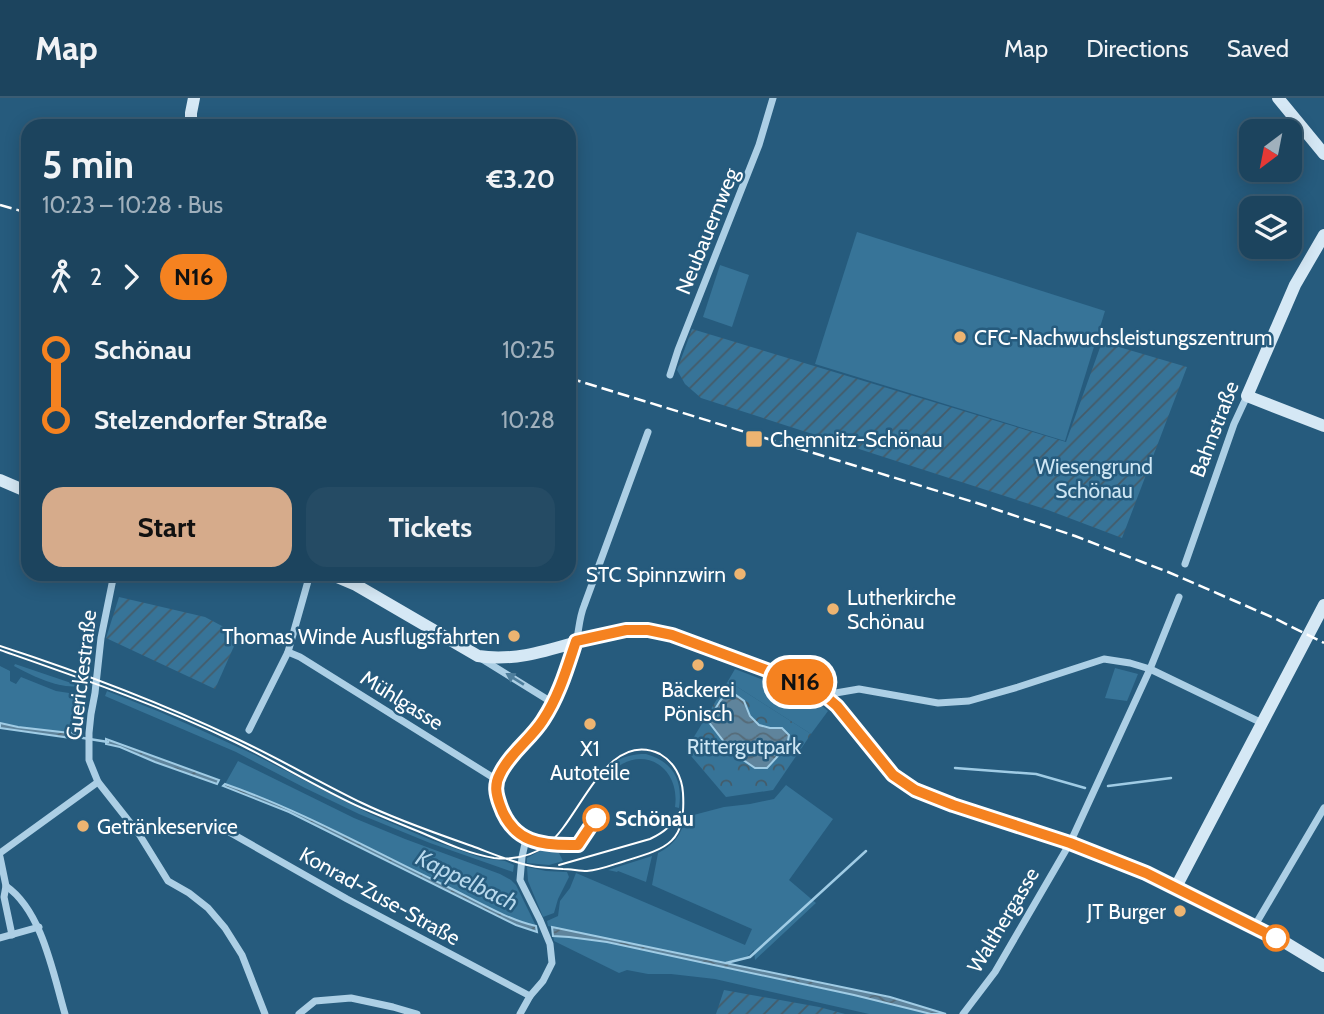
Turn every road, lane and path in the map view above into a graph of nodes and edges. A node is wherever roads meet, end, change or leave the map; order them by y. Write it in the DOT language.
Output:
graph roads {
  1 [pos="194,98"];
  2 [pos="773,98"];
  3 [pos="1278,98"];
  4 [pos="191,119"];
  5 [pos="1324,154"];
  6 [pos="1324,235"];
  7 [pos="670,375"];
  8 [pos="1248,396"];
  9 [pos="1324,426"];
  10 [pos="648,432"];
  11 [pos="0,480"];
  12 [pos="21,489"];
  13 [pos="1185,564"];
  14 [pos="113,581"];
  15 [pos="308,581"];
  16 [pos="348,581"];
  17 [pos="1179,597"];
  18 [pos="1324,605"];
  19 [pos="576,641"];
  20 [pos="288,652"];
  21 [pos="478,656"];
  22 [pos="1150,669"];
  23 [pos="824,695"];
  24 [pos="553,703"];
  25 [pos="1262,723"];
  26 [pos="249,730"];
  27 [pos="497,780"];
  28 [pos="97,782"];
  29 [pos="1324,808"];
  30 [pos="215,824"];
  31 [pos="1070,843"];
  32 [pos="0,855"];
  33 [pos="6,886"];
  34 [pos="1176,887"];
  35 [pos="39,928"];
  36 [pos="1254,928"];
  37 [pos="12,934"];
  38 [pos="0,938"];
  39 [pos="1324,966"];
  40 [pos="530,996"];
  41 [pos="65,1014"];
  42 [pos="265,1014"];
  43 [pos="299,1014"];
  44 [pos="417,1014"];
  45 [pos="520,1014"];
  46 [pos="963,1014"];
  1 -- 4 [label="main road"];
  2 -- 7 [label="street, Neubauernweg"];
  3 -- 5 [label="main road"];
  6 -- 8 [label="main road, Bahnstraße"];
  8 -- 9 [label="main road"];
  8 -- 13 [label="street, Bahnstraße"];
  10 -- 19 [label="street"];
  11 -- 12 [label="main road"];
  14 -- 28 [label="street, Guerickestraße"];
  15 -- 20 [label="street"];
  16 -- 21 [label="main road"];
  17 -- 22 [label="street"];
  18 -- 25 [label="main road"];
  19 -- 21 [label="main road"];
  19 -- 23 [label="main road"];
  19 -- 24 [label="street"];
  20 -- 26 [label="street"];
  20 -- 27 [label="street, Mühlgasse"];
  24 -- 21 [label="street, one-way"];
  22 -- 23 [label="street"];
  22 -- 25 [label="street"];
  22 -- 31 [label="street"];
  23 -- 31 [label="main road"];
  24 -- 27 [label="street"];
  25 -- 34 [label="main road"];
  27 -- 40 [label="street"];
  28 -- 32 [label="street"];
  28 -- 42 [label="street, Guerickestraße"];
  29 -- 36 [label="street"];
  30 -- 40 [label="street, Konrad-Zuse-Straße"];
  31 -- 34 [label="main road"];
  31 -- 46 [label="street, Walthergasse"];
  32 -- 33 [label="street"];
  33 -- 35 [label="street"];
  33 -- 37 [label="street"];
  34 -- 36 [label="main road"];
  35 -- 37 [label="street"];
  35 -- 41 [label="street"];
  36 -- 39 [label="main road"];
  37 -- 38 [label="street"];
  40 -- 45 [label="street"];
  43 -- 44 [label="street"];
}
